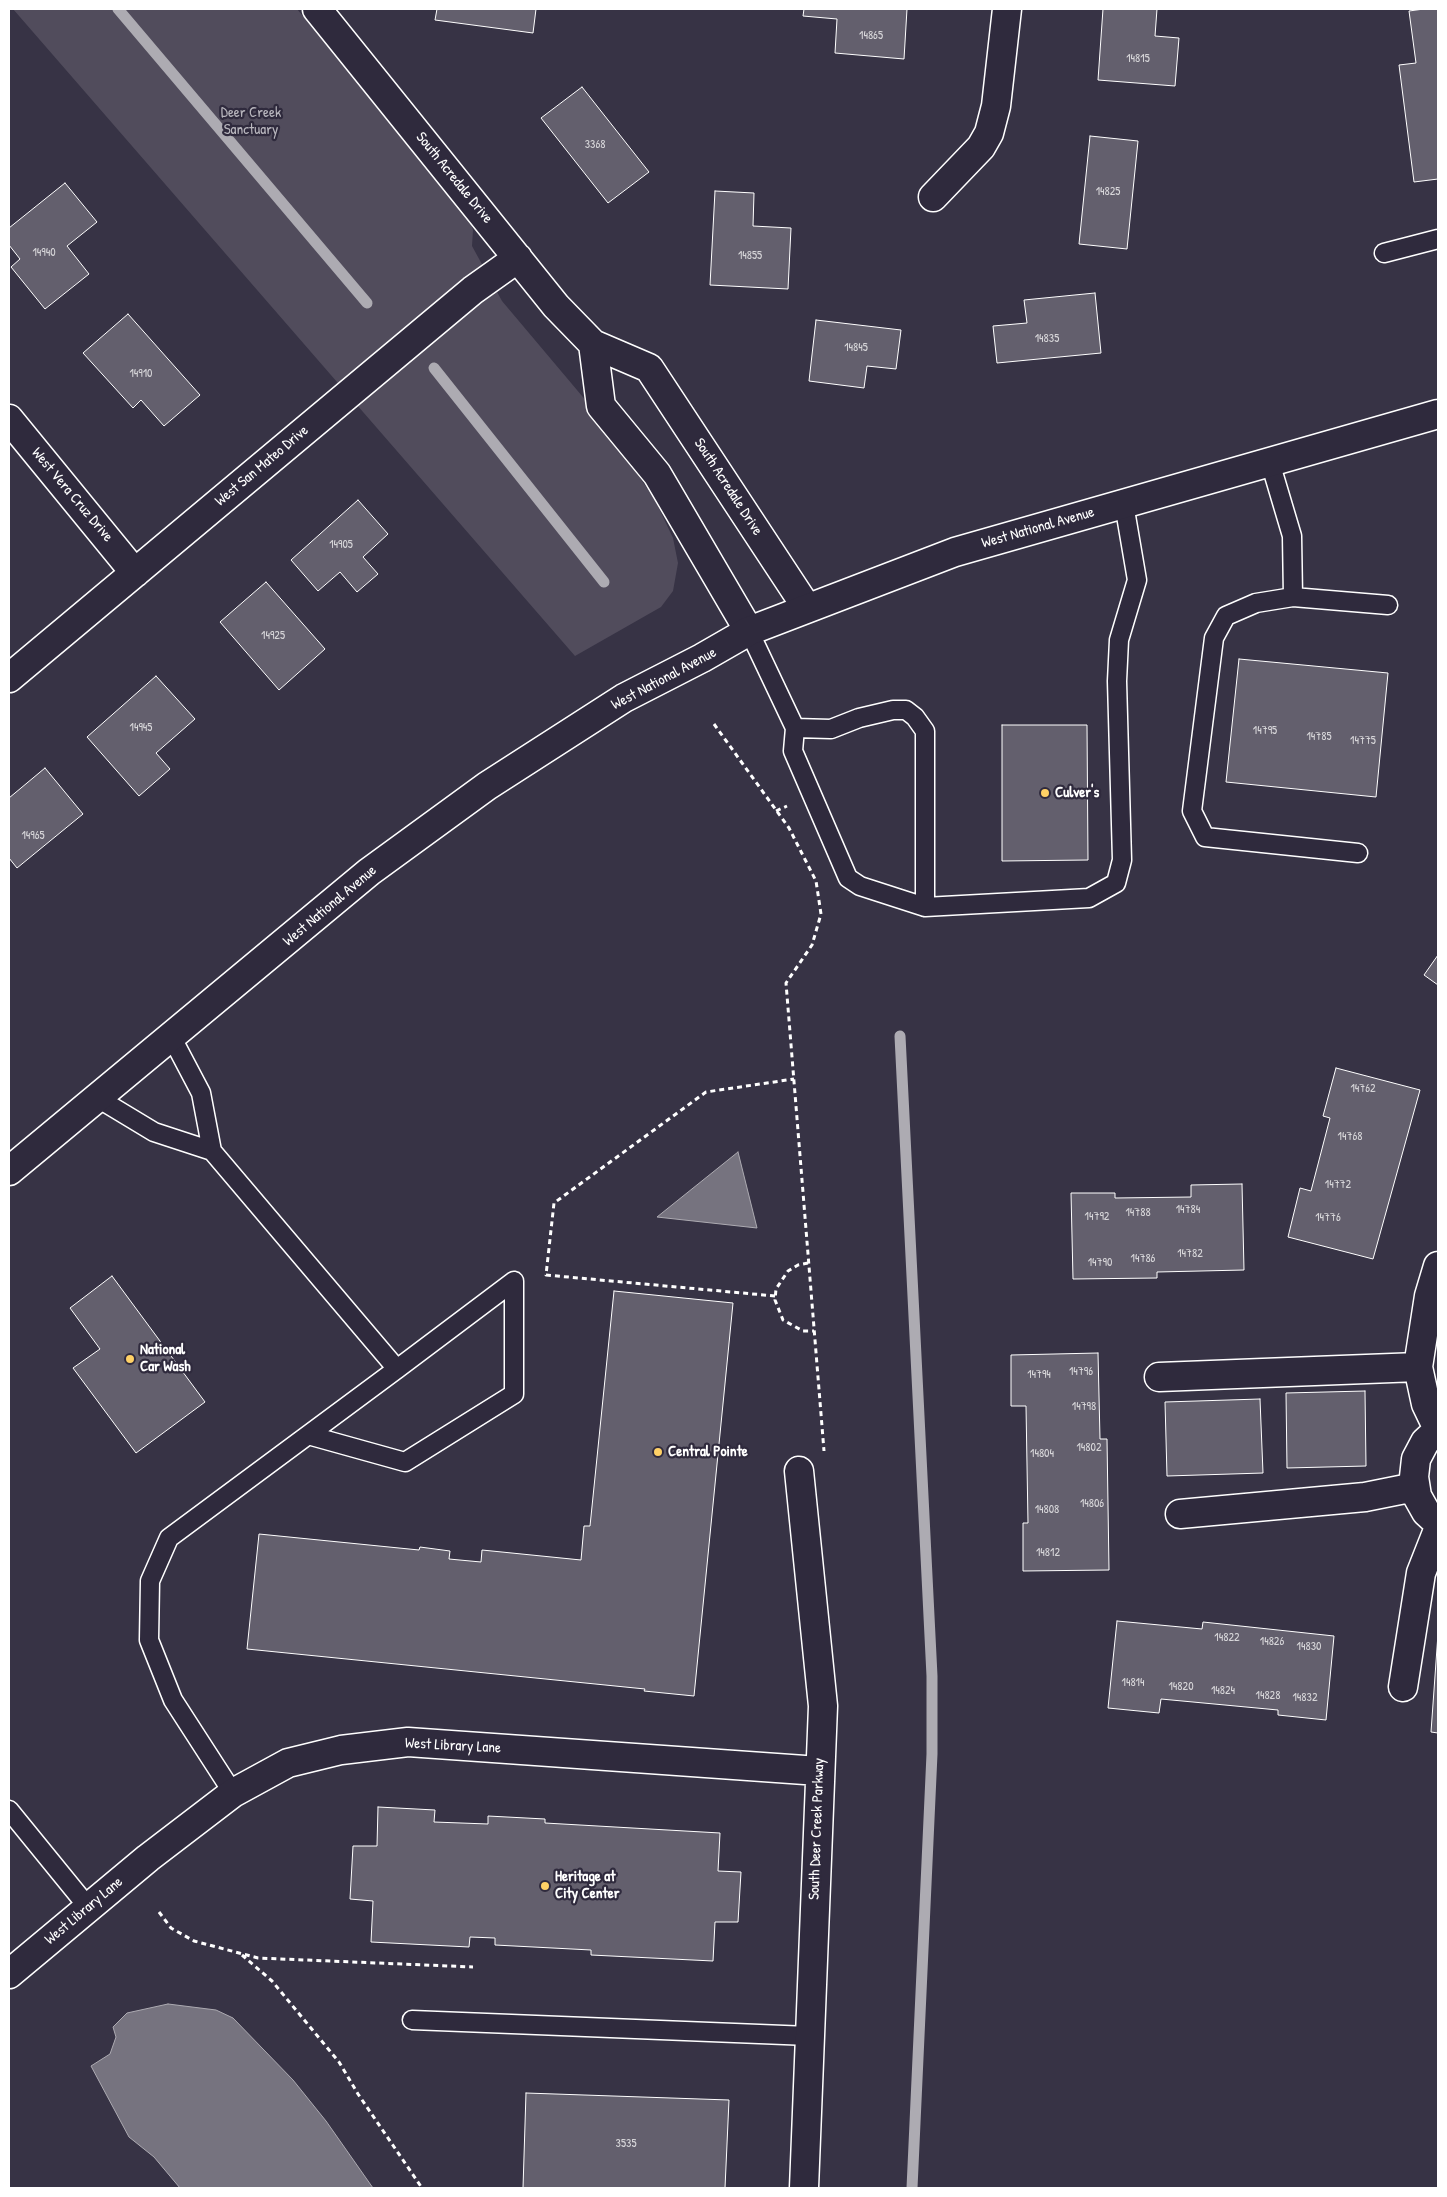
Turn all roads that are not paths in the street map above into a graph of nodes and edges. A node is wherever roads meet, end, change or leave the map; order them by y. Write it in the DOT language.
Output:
graph roads {
  1 [pos="318,9"];
  2 [pos="1006,9"];
  3 [pos="932,197"];
  4 [pos="1438,239"];
  5 [pos="1384,253"];
  6 [pos="518,258"];
  7 [pos="593,344"];
  8 [pos="1438,414"];
  9 [pos="9,419"];
  10 [pos="1270,462"];
  11 [pos="1124,504"];
  12 [pos="135,573"];
  13 [pos="1293,598"];
  14 [pos="1388,605"];
  15 [pos="807,608"];
  16 [pos="749,631"];
  17 [pos="9,678"];
  18 [pos="795,728"];
  19 [pos="1358,853"];
  20 [pos="925,906"];
  21 [pos="171,1036"];
  22 [pos="96,1097"];
  23 [pos="212,1151"];
  24 [pos="9,1171"];
  25 [pos="1438,1266"];
  26 [pos="1418,1367"];
  27 [pos="397,1369"];
  28 [pos="1159,1377"];
  29 [pos="1438,1430"];
  30 [pos="308,1434"];
  31 [pos="799,1471"];
  32 [pos="1415,1487"];
  33 [pos="1180,1514"];
  34 [pos="1438,1523"];
  35 [pos="1438,1530"];
  36 [pos="1403,1687"];
  37 [pos="820,1771"];
  38 [pos="232,1792"];
  39 [pos="11,1819"];
  40 [pos="88,1908"];
  41 [pos="9,1974"];
  42 [pos="412,2020"];
  43 [pos="809,2036"];
  44 [pos="804,2188"];
  1 -- 6 [label="street, South Acredale Drive"];
  2 -- 3 [label="street"];
  4 -- 5 [label="lane"];
  6 -- 7 [label="street, South Acredale Drive"];
  6 -- 12 [label="street, West San Mateo Drive"];
  7 -- 15 [label="street, South Acredale Drive"];
  7 -- 16 [label="street"];
  8 -- 10 [label="street, West National Avenue"];
  9 -- 12 [label="street, West Vera Cruz Drive"];
  10 -- 11 [label="street, West National Avenue"];
  10 -- 13 [label="lane"];
  11 -- 15 [label="street, West National Avenue"];
  11 -- 20 [label="lane"];
  12 -- 17 [label="street, West San Mateo Drive"];
  13 -- 14 [label="lane"];
  13 -- 19 [label="lane"];
  15 -- 16 [label="street, West National Avenue"];
  16 -- 18 [label="lane"];
  16 -- 21 [label="street, West National Avenue"];
  18 -- 20 [label="lane"];
  18 -- 20 [label="lane"];
  21 -- 22 [label="street, West National Avenue"];
  21 -- 23 [label="lane"];
  22 -- 23 [label="lane"];
  22 -- 24 [label="street, West National Avenue"];
  23 -- 27 [label="lane"];
  25 -- 26 [label="street"];
  26 -- 28 [label="street"];
  26 -- 29 [label="street"];
  27 -- 30 [label="lane"];
  27 -- 30 [label="lane"];
  29 -- 32 [label="street"];
  30 -- 38 [label="lane"];
  31 -- 37 [label="street, South Deer Creek Parkway"];
  32 -- 33 [label="street"];
  32 -- 34 [label="street"];
  35 -- 36 [label="street"];
  37 -- 38 [label="street, West Library Lane"];
  37 -- 43 [label="street, South Deer Creek Parkway"];
  38 -- 40 [label="street, West Library Lane"];
  39 -- 40 [label="lane"];
  40 -- 41 [label="street, West Library Lane"];
  42 -- 43 [label="lane"];
  43 -- 44 [label="street, South Deer Creek Parkway"];
}
